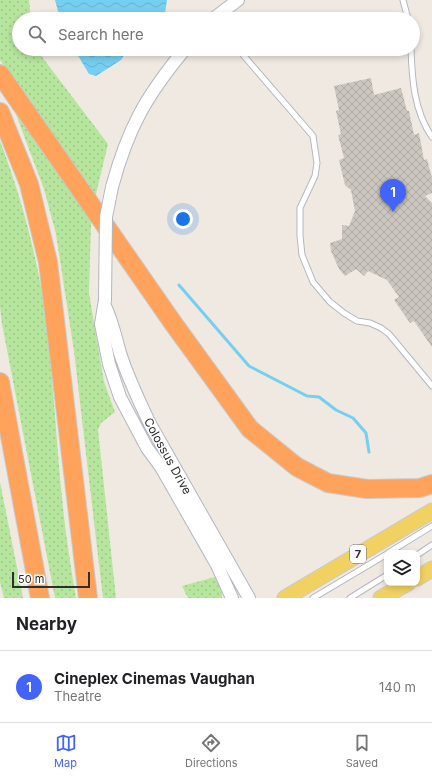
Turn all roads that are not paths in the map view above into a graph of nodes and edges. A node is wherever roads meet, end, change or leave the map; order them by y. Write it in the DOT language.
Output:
graph roads {
  1 [pos="238,0"];
  2 [pos="403,0"];
  3 [pos="222,12"];
  4 [pos="406,12"];
  5 [pos="179,56"];
  6 [pos="244,56"];
  7 [pos="411,56"];
  8 [pos="0,74"];
  9 [pos="0,112"];
  10 [pos="432,137"];
  11 [pos="0,382"];
  12 [pos="432,386"];
  13 [pos="432,484"];
  14 [pos="432,511"];
  15 [pos="432,526"];
  16 [pos="432,545"];
  17 [pos="393,550"];
  18 [pos="420,553"];
  19 [pos="384,555"];
  20 [pos="222,562"];
  21 [pos="432,569"];
  22 [pos="420,576"];
  23 [pos="384,577"];
  24 [pos="403,586"];
  25 [pos="230,593"];
  26 [pos="40,598"];
  27 [pos="88,598"];
  28 [pos="249,598"];
  29 [pos="285,598"];
  30 [pos="313,598"];
  31 [pos="350,598"];
  32 [pos="381,598"];
  1 -- 3 [label="street"];
  2 -- 4 [label="lane"];
  5 -- 20 [label="street, Colossus Drive, bridge"];
  6 -- 12 [label="lane"];
  7 -- 10 [label="lane"];
  8 -- 13 [label="highway"];
  9 -- 27 [label="highway"];
  11 -- 26 [label="highway"];
  14 -- 29 [label="main road, 7"];
  15 -- 17 [label="lane"];
  16 -- 18 [label="lane"];
  19 -- 30 [label="lane"];
  20 -- 25 [label="street, Colossus Drive"];
  20 -- 28 [label="street, Colossus Drive"];
  21 -- 22 [label="main road"];
  23 -- 31 [label="lane"];
  24 -- 32 [label="main road"];
}
